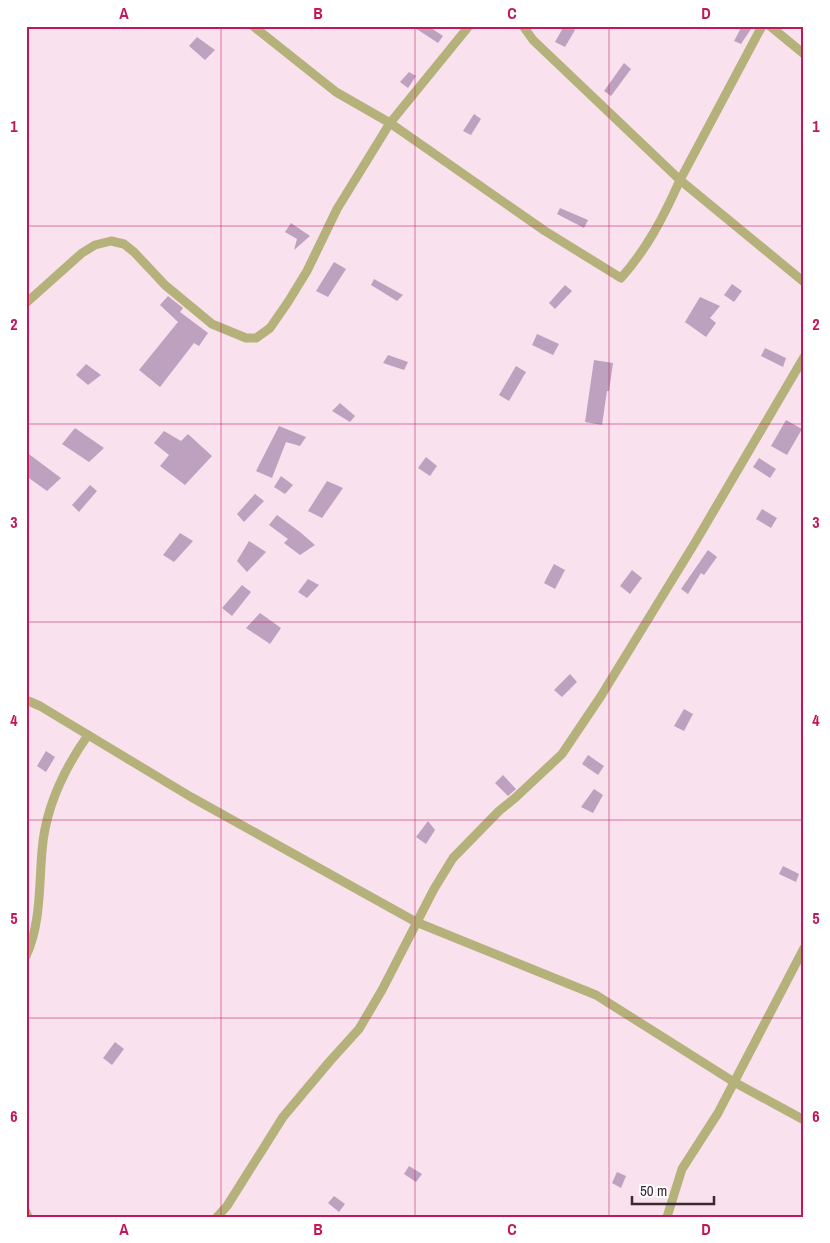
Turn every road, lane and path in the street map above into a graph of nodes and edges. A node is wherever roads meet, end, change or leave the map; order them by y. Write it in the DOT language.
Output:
graph roads {
  1 [pos="253,26"];
  2 [pos="468,26"];
  3 [pos="523,26"];
  4 [pos="762,26"];
  5 [pos="770,26"];
  6 [pos="804,54"];
  7 [pos="390,123"];
  8 [pos="680,180"];
  9 [pos="804,282"];
  10 [pos="26,303"];
  11 [pos="804,357"];
  12 [pos="26,700"];
  13 [pos="88,735"];
  14 [pos="416,922"];
  15 [pos="804,948"];
  16 [pos="26,956"];
  17 [pos="734,1082"];
  18 [pos="804,1120"];
  19 [pos="26,1212"];
  20 [pos="28,1217"];
  21 [pos="217,1217"];
  22 [pos="667,1217"];
  1 -- 7 [label="street"];
  2 -- 7 [label="street"];
  3 -- 8 [label="street"];
  4 -- 8 [label="street"];
  5 -- 6 [label="street"];
  7 -- 8 [label="street"];
  7 -- 10 [label="street"];
  8 -- 9 [label="street"];
  11 -- 14 [label="street"];
  12 -- 13 [label="street"];
  13 -- 14 [label="street"];
  13 -- 16 [label="street"];
  14 -- 17 [label="street"];
  14 -- 21 [label="street"];
  15 -- 17 [label="street"];
  17 -- 18 [label="street"];
  17 -- 22 [label="street"];
  19 -- 20 [label="street"];
}
